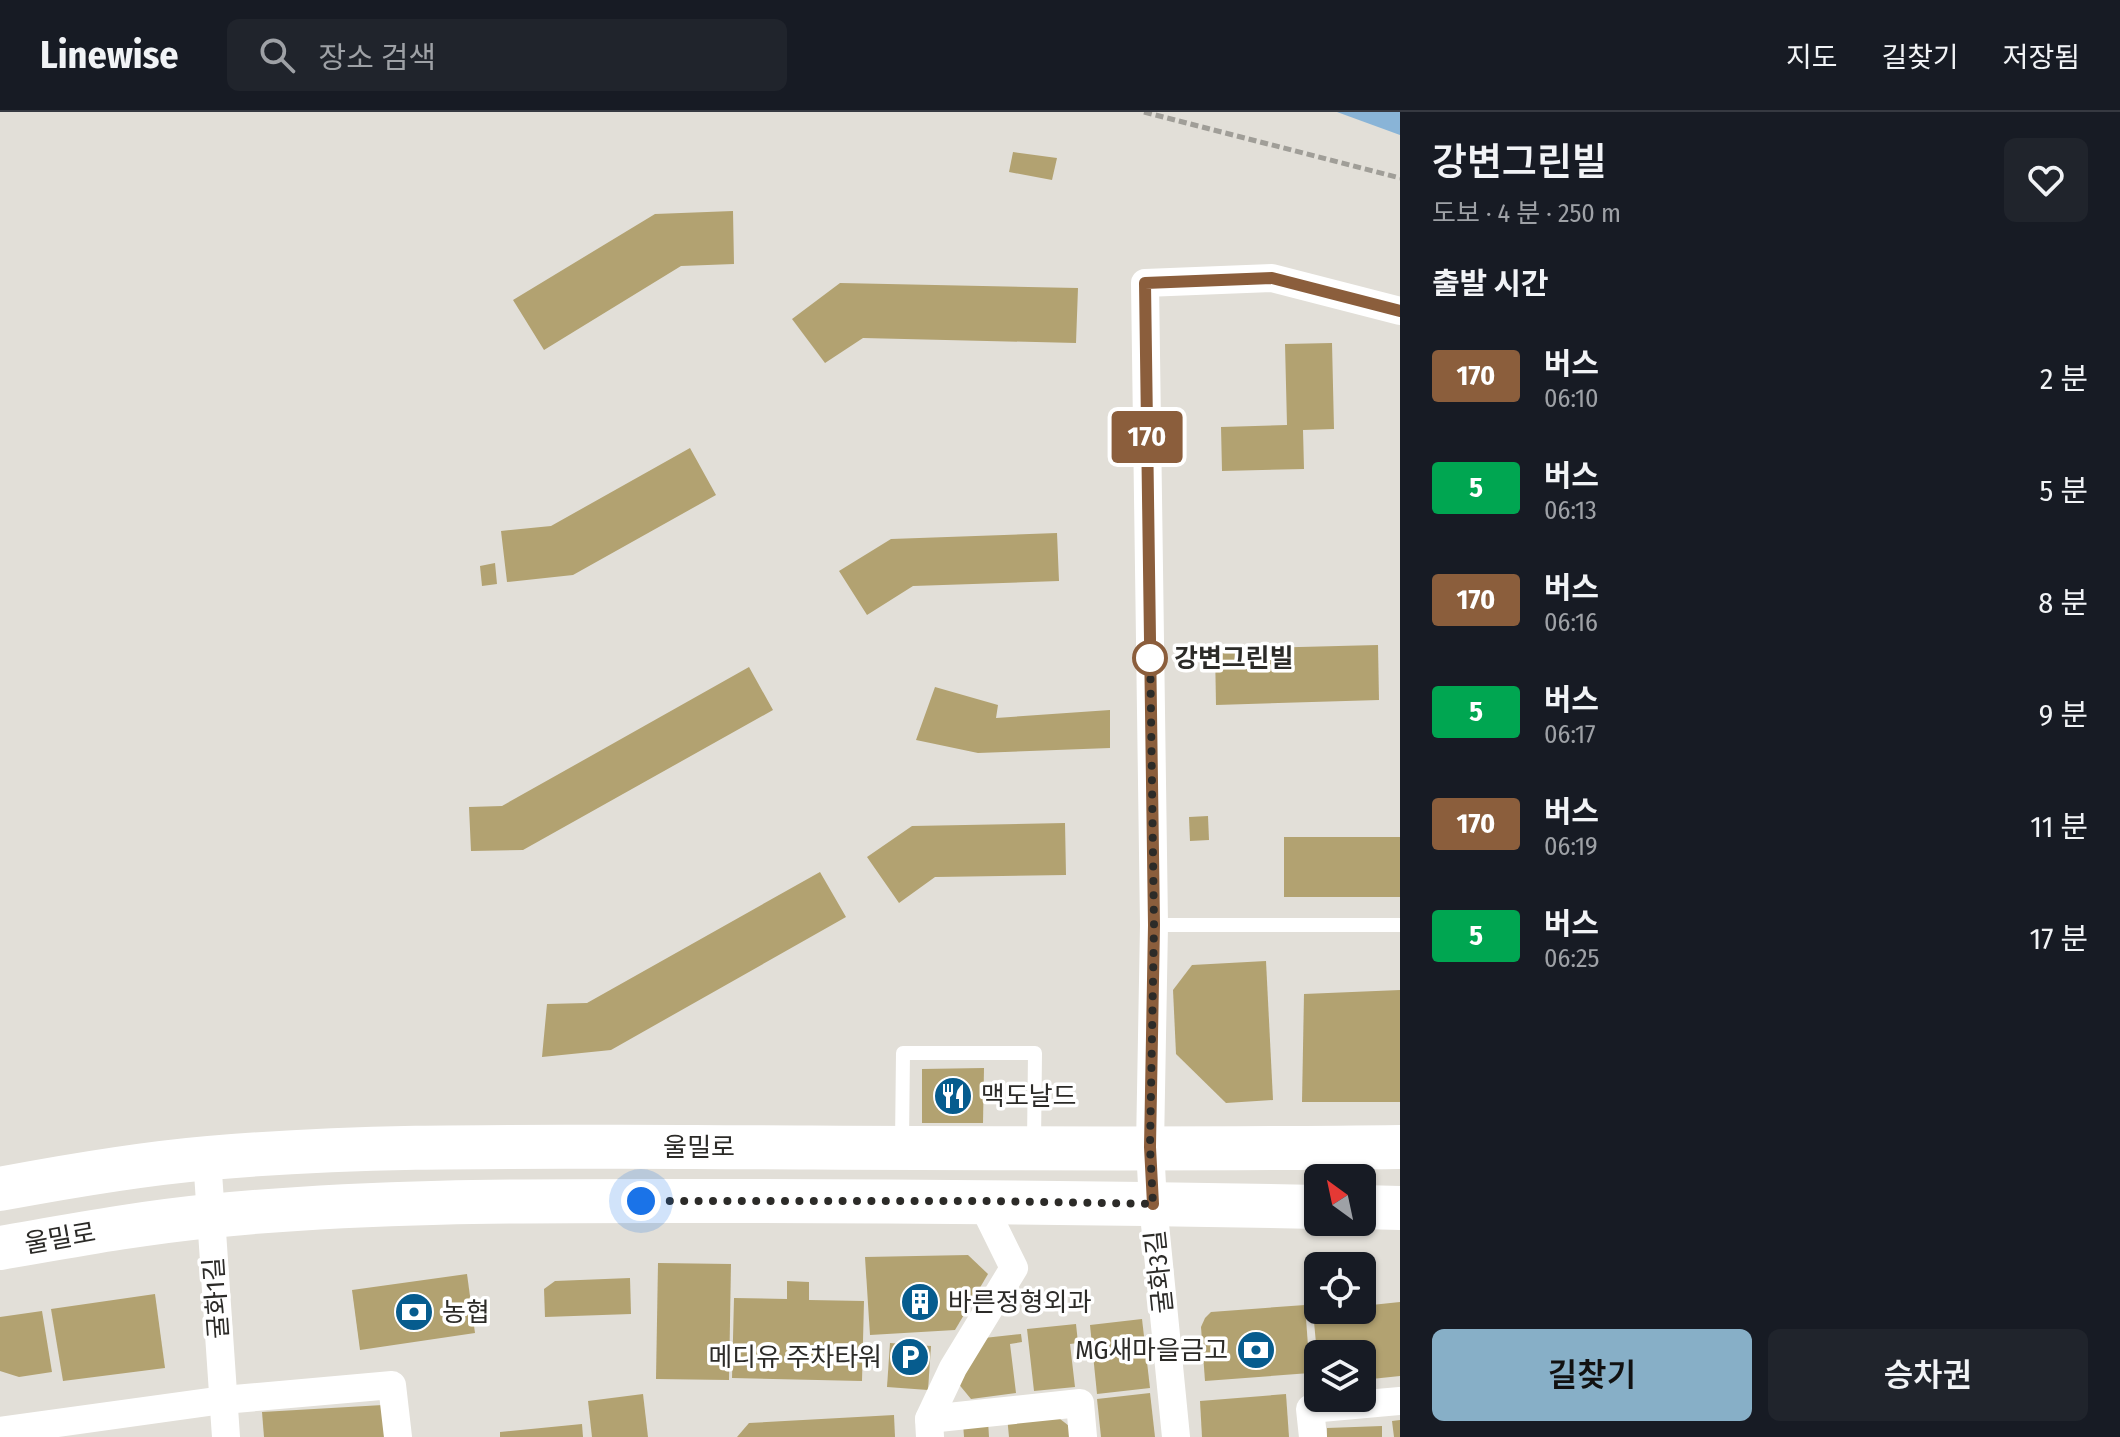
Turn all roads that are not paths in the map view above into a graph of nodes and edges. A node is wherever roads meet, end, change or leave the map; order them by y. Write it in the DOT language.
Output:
graph roads {
  1 [pos="1400,311"];
  2 [pos="1154,925"];
  3 [pos="1400,925"];
  4 [pos="1034,1147"];
  5 [pos="1150,1147"];
  6 [pos="1400,1147"];
  7 [pos="902,1148"];
  8 [pos="207,1158"];
  9 [pos="0,1189"];
  10 [pos="981,1201"];
  11 [pos="1153,1204"];
  12 [pos="1304,1207"];
  13 [pos="1376,1207"];
  14 [pos="1400,1208"];
  15 [pos="211,1216"];
  16 [pos="0,1248"];
  17 [pos="223,1400"];
  18 [pos="1400,1401"];
  19 [pos="929,1428"];
  20 [pos="0,1431"];
  21 [pos="226,1437"];
  22 [pos="398,1437"];
  23 [pos="1083,1437"];
  24 [pos="1176,1437"];
  25 [pos="1313,1437"];
  1 -- 2 [label="street, 굴화3길"];
  2 -- 3 [label="lane"];
  2 -- 5 [label="street, 굴화3길"];
  4 -- 5 [label="main road, 울밀로"];
  4 -- 7 [label="main road, 울밀로"];
  4 -- 7 [label="lane"];
  5 -- 6 [label="main road, 울밀로"];
  5 -- 11 [label="street, 굴화3길"];
  7 -- 8 [label="main road, 울밀로"];
  8 -- 9 [label="main road, 울밀로"];
  8 -- 15 [label="street, 굴화1길"];
  10 -- 11 [label="main road, 울밀로"];
  10 -- 15 [label="main road, 울밀로"];
  10 -- 19 [label="street"];
  11 -- 12 [label="main road, 울밀로"];
  11 -- 24 [label="street, 굴화3길"];
  13 -- 14 [label="main road"];
  15 -- 16 [label="main road, 울밀로"];
  15 -- 17 [label="street, 굴화1길"];
  17 -- 20 [label="street"];
  17 -- 21 [label="street, 굴화1길"];
  17 -- 22 [label="street"];
  18 -- 25 [label="street"];
  19 -- 23 [label="street"];
}
